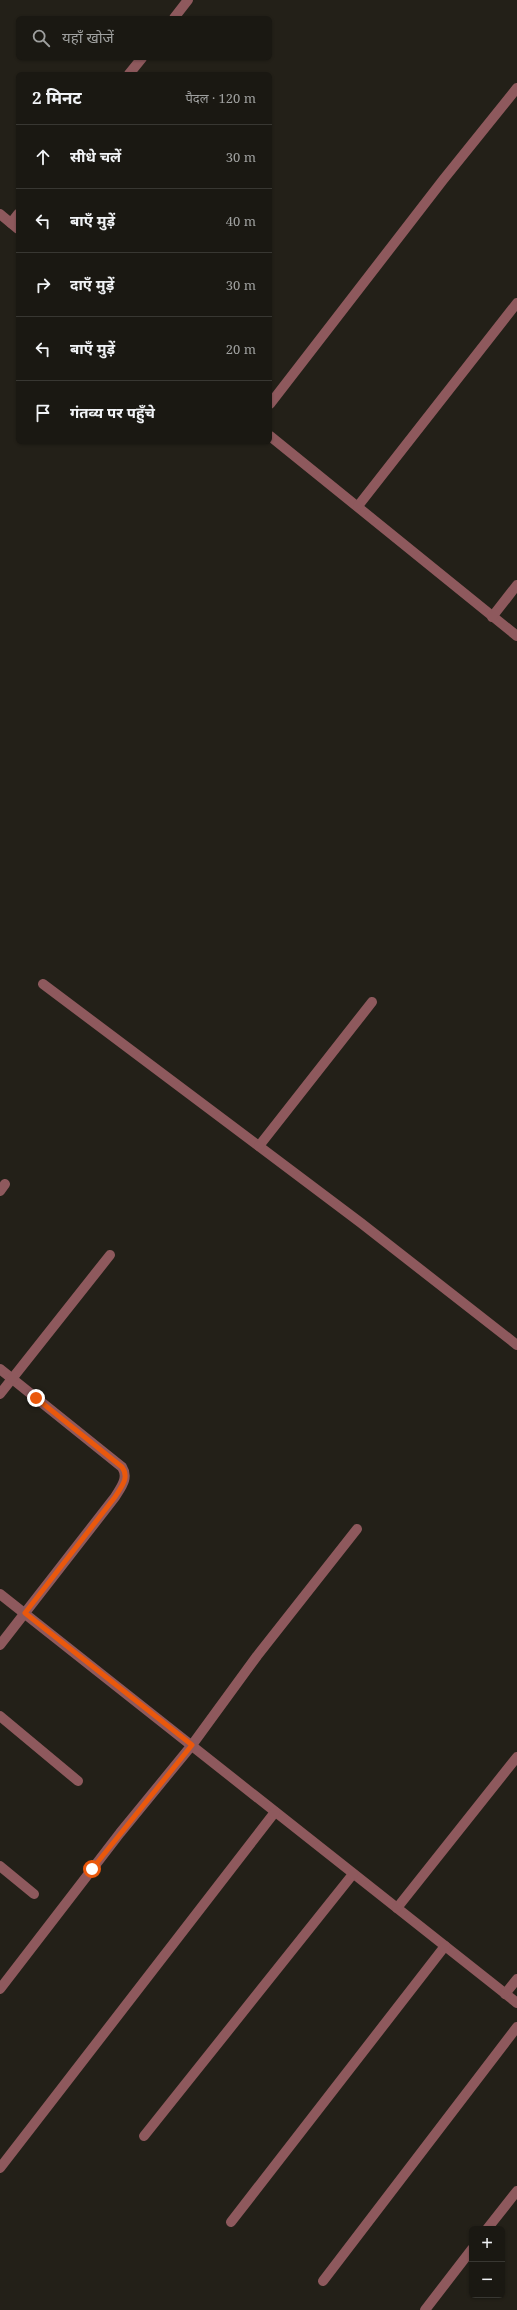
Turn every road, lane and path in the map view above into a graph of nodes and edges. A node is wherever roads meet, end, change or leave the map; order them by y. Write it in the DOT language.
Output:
graph roads {
  1 [pos="188,0"];
  2 [pos="176,16"];
  3 [pos="140,60"];
  4 [pos="131,72"];
  5 [pos="517,88"];
  6 [pos="0,214"];
  7 [pos="14,226"];
  8 [pos="517,303"];
  9 [pos="272,401"];
  10 [pos="272,438"];
  11 [pos="358,506"];
  12 [pos="517,585"];
  13 [pos="492,617"];
  14 [pos="517,636"];
  15 [pos="43,984"];
  16 [pos="372,1002"];
  17 [pos="259,1146"];
  18 [pos="110,1255"];
  19 [pos="517,1345"];
  20 [pos="0,1369"];
  21 [pos="11,1378"];
  22 [pos="0,1394"];
  23 [pos="356,1529"];
  24 [pos="0,1594"];
  25 [pos="25,1613"];
  26 [pos="0,1645"];
  27 [pos="0,1716"];
  28 [pos="192,1745"];
  29 [pos="517,1757"];
  30 [pos="78,1781"];
  31 [pos="275,1812"];
  32 [pos="0,1866"];
  33 [pos="353,1874"];
  34 [pos="34,1894"];
  35 [pos="397,1908"];
  36 [pos="445,1946"];
  37 [pos="517,1979"];
  38 [pos="0,1989"];
  39 [pos="505,1994"];
  40 [pos="517,2003"];
  41 [pos="517,2027"];
  42 [pos="144,2136"];
  43 [pos="0,2168"];
  44 [pos="517,2191"];
  45 [pos="231,2222"];
  46 [pos="490,2226"];
  47 [pos="469,2253"];
  48 [pos="323,2281"];
  49 [pos="425,2310"];
  1 -- 2 [label="street"];
  3 -- 4 [label="street"];
  5 -- 9 [label="street"];
  6 -- 7 [label="street"];
  8 -- 11 [label="street"];
  10 -- 11 [label="street"];
  11 -- 13 [label="street"];
  12 -- 13 [label="street"];
  13 -- 14 [label="street"];
  15 -- 17 [label="street"];
  16 -- 17 [label="street"];
  17 -- 19 [label="street"];
  18 -- 21 [label="street"];
  20 -- 21 [label="street"];
  21 -- 22 [label="street"];
  21 -- 25 [label="street"];
  23 -- 28 [label="street"];
  24 -- 25 [label="street"];
  25 -- 26 [label="street"];
  25 -- 28 [label="street"];
  27 -- 30 [label="street"];
  28 -- 31 [label="street"];
  28 -- 38 [label="street"];
  29 -- 35 [label="street"];
  31 -- 33 [label="street"];
  31 -- 43 [label="street"];
  32 -- 34 [label="street"];
  33 -- 35 [label="street"];
  33 -- 42 [label="street"];
  35 -- 36 [label="street"];
  36 -- 39 [label="street"];
  36 -- 45 [label="street"];
  37 -- 39 [label="street"];
  39 -- 40 [label="street"];
  41 -- 48 [label="street"];
  44 -- 46 [label="street"];
  47 -- 49 [label="street"];
}
